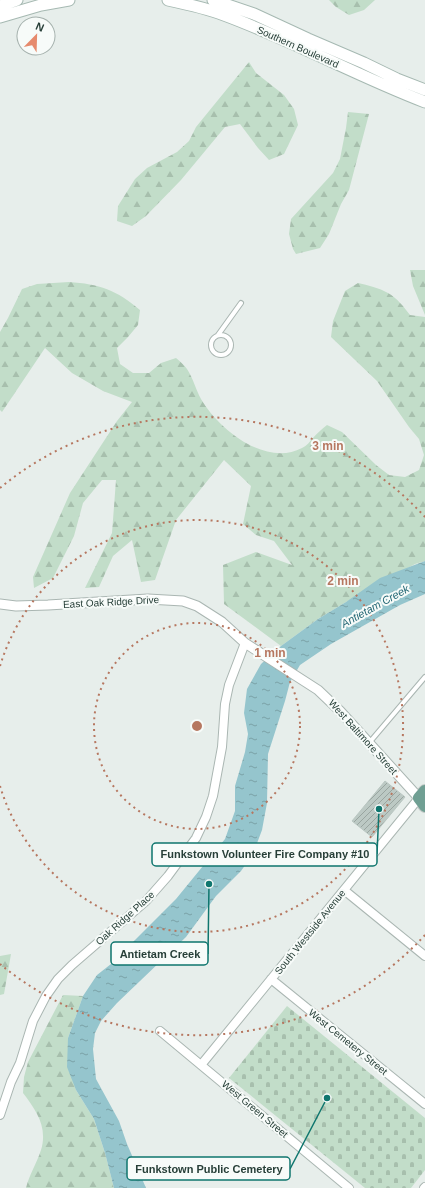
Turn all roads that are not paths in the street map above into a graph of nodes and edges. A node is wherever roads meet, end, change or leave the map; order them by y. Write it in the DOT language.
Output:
graph roads {
  1 [pos="17,0"];
  2 [pos="69,0"];
  3 [pos="168,0"];
  4 [pos="213,0"];
  5 [pos="0,6"];
  6 [pos="0,18"];
  7 [pos="425,90"];
  8 [pos="425,102"];
  9 [pos="242,303"];
  10 [pos="218,335"];
  11 [pos="0,604"];
  12 [pos="249,645"];
  13 [pos="296,675"];
  14 [pos="425,677"];
  15 [pos="369,743"];
  16 [pos="423,799"];
  17 [pos="344,890"];
  18 [pos="425,956"];
  19 [pos="271,979"];
  20 [pos="160,1031"];
  21 [pos="201,1065"];
  22 [pos="425,1104"];
  23 [pos="0,1115"];
  24 [pos="349,1188"];
  1 -- 5 [label="main road"];
  2 -- 6 [label="main road"];
  3 -- 8 [label="main road, Southern Boulevard"];
  4 -- 7 [label="main road, Southern Boulevard"];
  9 -- 10 [label="lane"];
  10 -- 10 [label="lane"];
  11 -- 12 [label="street, East Oak Ridge Drive"];
  12 -- 13 [label="street, East Oak Ridge Drive"];
  12 -- 23 [label="street, Oak Ridge Place"];
  13 -- 15 [label="street, West Baltimore Street"];
  14 -- 15 [label="lane"];
  15 -- 16 [label="street, West Baltimore Street"];
  16 -- 17 [label="street, South Westside Avenue"];
  17 -- 18 [label="street"];
  17 -- 19 [label="street, South Westside Avenue"];
  19 -- 21 [label="street, South Westside Avenue"];
  19 -- 22 [label="street, West Cemetery Street"];
  20 -- 21 [label="street, West Green Street"];
  21 -- 24 [label="street, West Green Street"];
}
